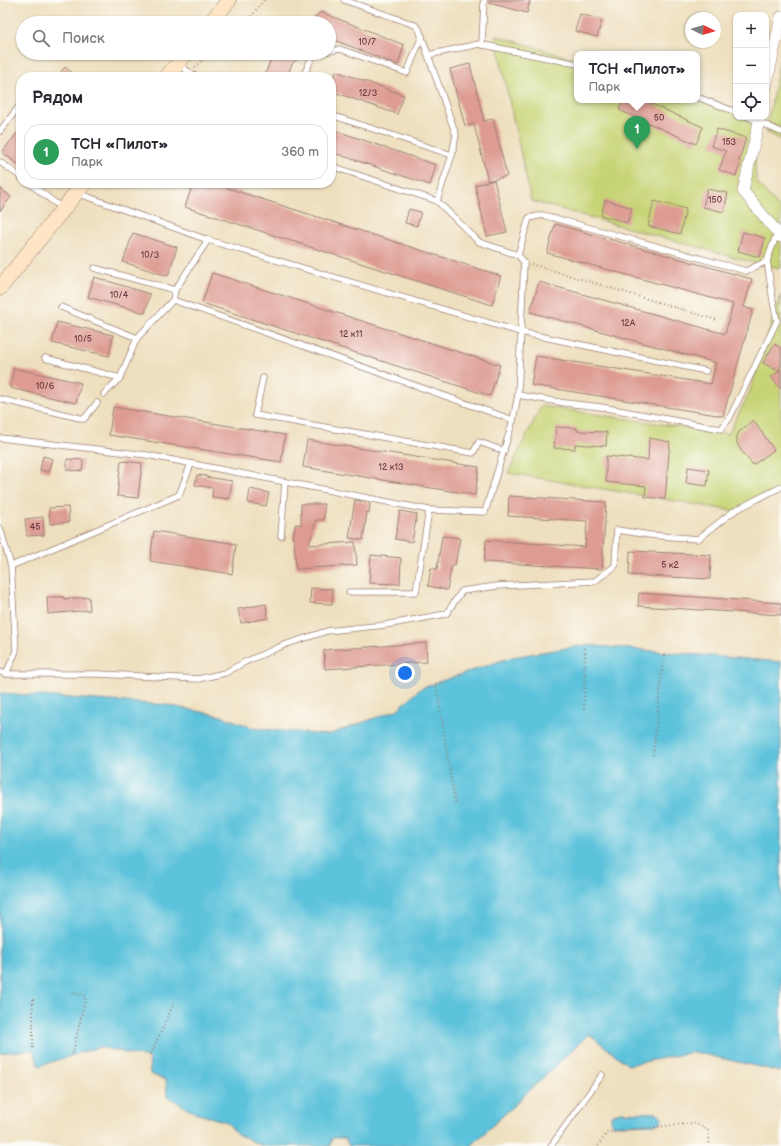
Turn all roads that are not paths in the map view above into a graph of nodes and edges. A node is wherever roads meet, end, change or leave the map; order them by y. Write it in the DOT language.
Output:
graph roads {
  1 [pos="229,0"];
  2 [pos="344,0"];
  3 [pos="484,0"];
  4 [pos="216,16"];
  5 [pos="781,17"];
  6 [pos="422,36"];
  7 [pos="482,45"];
  8 [pos="336,50"];
  9 [pos="428,55"];
  10 [pos="311,60"];
  11 [pos="184,63"];
  12 [pos="574,63"];
  13 [pos="173,72"];
  14 [pos="193,72"];
  15 [pos="305,72"];
  16 [pos="767,84"];
  17 [pos="700,98"];
  18 [pos="16,110"];
  19 [pos="733,111"];
  20 [pos="336,117"];
  21 [pos="759,120"];
  22 [pos="761,120"];
  23 [pos="0,131"];
  24 [pos="781,132"];
  25 [pos="452,155"];
  26 [pos="0,162"];
  27 [pos="336,168"];
  28 [pos="16,173"];
  29 [pos="35,188"];
  30 [pos="80,188"];
  31 [pos="437,201"];
  32 [pos="63,209"];
  33 [pos="779,235"];
  34 [pos="208,240"];
  35 [pos="518,254"];
  36 [pos="767,261"];
  37 [pos="94,268"];
  38 [pos="0,288"];
  39 [pos="175,290"];
  40 [pos="174,300"];
  41 [pos="61,307"];
  42 [pos="777,321"];
  43 [pos="781,328"];
  44 [pos="520,332"];
  45 [pos="137,338"];
  46 [pos="45,358"];
  47 [pos="706,371"];
  48 [pos="120,378"];
  49 [pos="263,378"];
  50 [pos="104,394"];
  51 [pos="518,395"];
  52 [pos="0,399"];
  53 [pos="97,403"];
  54 [pos="513,420"];
  55 [pos="0,438"];
  56 [pos="504,451"];
  57 [pos="191,464"];
  58 [pos="285,482"];
  59 [pos="781,486"];
  60 [pos="429,510"];
  61 [pos="0,528"];
  62 [pos="281,536"];
  63 [pos="11,566"];
  64 [pos="349,592"];
  65 [pos="3,673"];
  66 [pos="602,1075"];
  67 [pos="551,1146"];
  1 -- 4 [label="main road"];
  2 -- 6 [label="lane"];
  3 -- 7 [label="lane"];
  5 -- 16 [label="street"];
  6 -- 8 [label="lane"];
  6 -- 9 [label="lane"];
  7 -- 9 [label="lane"];
  7 -- 12 [label="lane"];
  9 -- 25 [label="lane"];
  10 -- 15 [label="lane"];
  11 -- 13 [label="main road"];
  11 -- 14 [label="lane"];
  17 -- 19 [label="lane"];
  18 -- 23 [label="lane"];
  20 -- 25 [label="lane"];
  21 -- 33 [label="street"];
  22 -- 24 [label="lane"];
  25 -- 31 [label="lane"];
  26 -- 28 [label="lane"];
  27 -- 31 [label="lane"];
  29 -- 32 [label="lane"];
  30 -- 32 [label="main road"];
  30 -- 34 [label="lane"];
  31 -- 35 [label="lane"];
  32 -- 38 [label="main road"];
  33 -- 36 [label="lane"];
  34 -- 39 [label="lane"];
  34 -- 44 [label="lane"];
  35 -- 36 [label="lane"];
  35 -- 44 [label="lane"];
  36 -- 42 [label="lane"];
  37 -- 39 [label="lane"];
  39 -- 40 [label="lane"];
  40 -- 45 [label="lane"];
  40 -- 54 [label="lane"];
  41 -- 45 [label="lane"];
  42 -- 43 [label="lane"];
  42 -- 51 [label="lane"];
  44 -- 47 [label="lane"];
  44 -- 51 [label="lane"];
  45 -- 48 [label="lane"];
  46 -- 48 [label="lane"];
  48 -- 50 [label="lane"];
  49 -- 56 [label="lane"];
  51 -- 54 [label="lane"];
  52 -- 53 [label="lane"];
  54 -- 56 [label="lane"];
  55 -- 57 [label="lane"];
  56 -- 60 [label="lane"];
  57 -- 58 [label="lane"];
  57 -- 63 [label="lane"];
  58 -- 60 [label="lane"];
  58 -- 62 [label="lane"];
  59 -- 65 [label="lane"];
  60 -- 64 [label="lane"];
  61 -- 63 [label="lane"];
  63 -- 65 [label="lane"];
  66 -- 67 [label="lane"];
}
